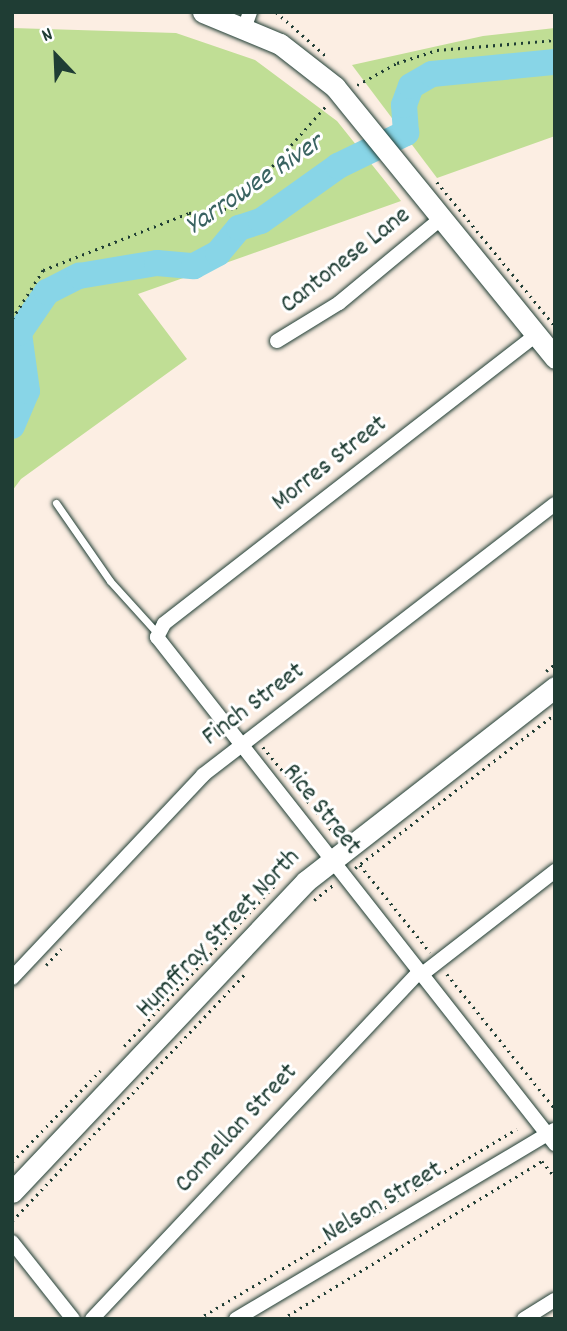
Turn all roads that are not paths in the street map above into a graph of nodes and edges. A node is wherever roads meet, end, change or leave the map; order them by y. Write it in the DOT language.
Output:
graph roads {
  1 [pos="203,12"];
  2 [pos="247,19"];
  3 [pos="443,217"];
  4 [pos="549,340"];
  5 [pos="277,341"];
  6 [pos="56,503"];
  7 [pos="555,504"];
  8 [pos="158,634"];
  9 [pos="555,687"];
  10 [pos="240,747"];
  11 [pos="337,869"];
  12 [pos="555,871"];
  13 [pos="420,974"];
  14 [pos="12,978"];
  15 [pos="552,1136"];
  16 [pos="12,1192"];
  17 [pos="12,1242"];
  18 [pos="555,1300"];
  19 [pos="73,1319"];
  20 [pos="92,1319"];
  21 [pos="236,1319"];
  22 [pos="524,1319"];
  1 -- 2 [label="street"];
  2 -- 3 [label="street"];
  3 -- 4 [label="street"];
  3 -- 5 [label="street, Cantonese Lane"];
  4 -- 8 [label="street, Morres Street"];
  6 -- 8 [label="lane, Rice Street"];
  7 -- 10 [label="street, Finch Street"];
  8 -- 10 [label="street, Rice Street"];
  9 -- 11 [label="street, Humffray Street North"];
  10 -- 11 [label="street, Rice Street"];
  10 -- 14 [label="street, Finch Street"];
  11 -- 13 [label="street, Rice Street"];
  11 -- 16 [label="street, Humffray Street North"];
  12 -- 13 [label="street, Connellan Street"];
  13 -- 15 [label="street, Rice Street"];
  13 -- 20 [label="street, Connellan Street"];
  15 -- 21 [label="street, Nelson Street"];
  17 -- 19 [label="street"];
  18 -- 22 [label="street"];
}
